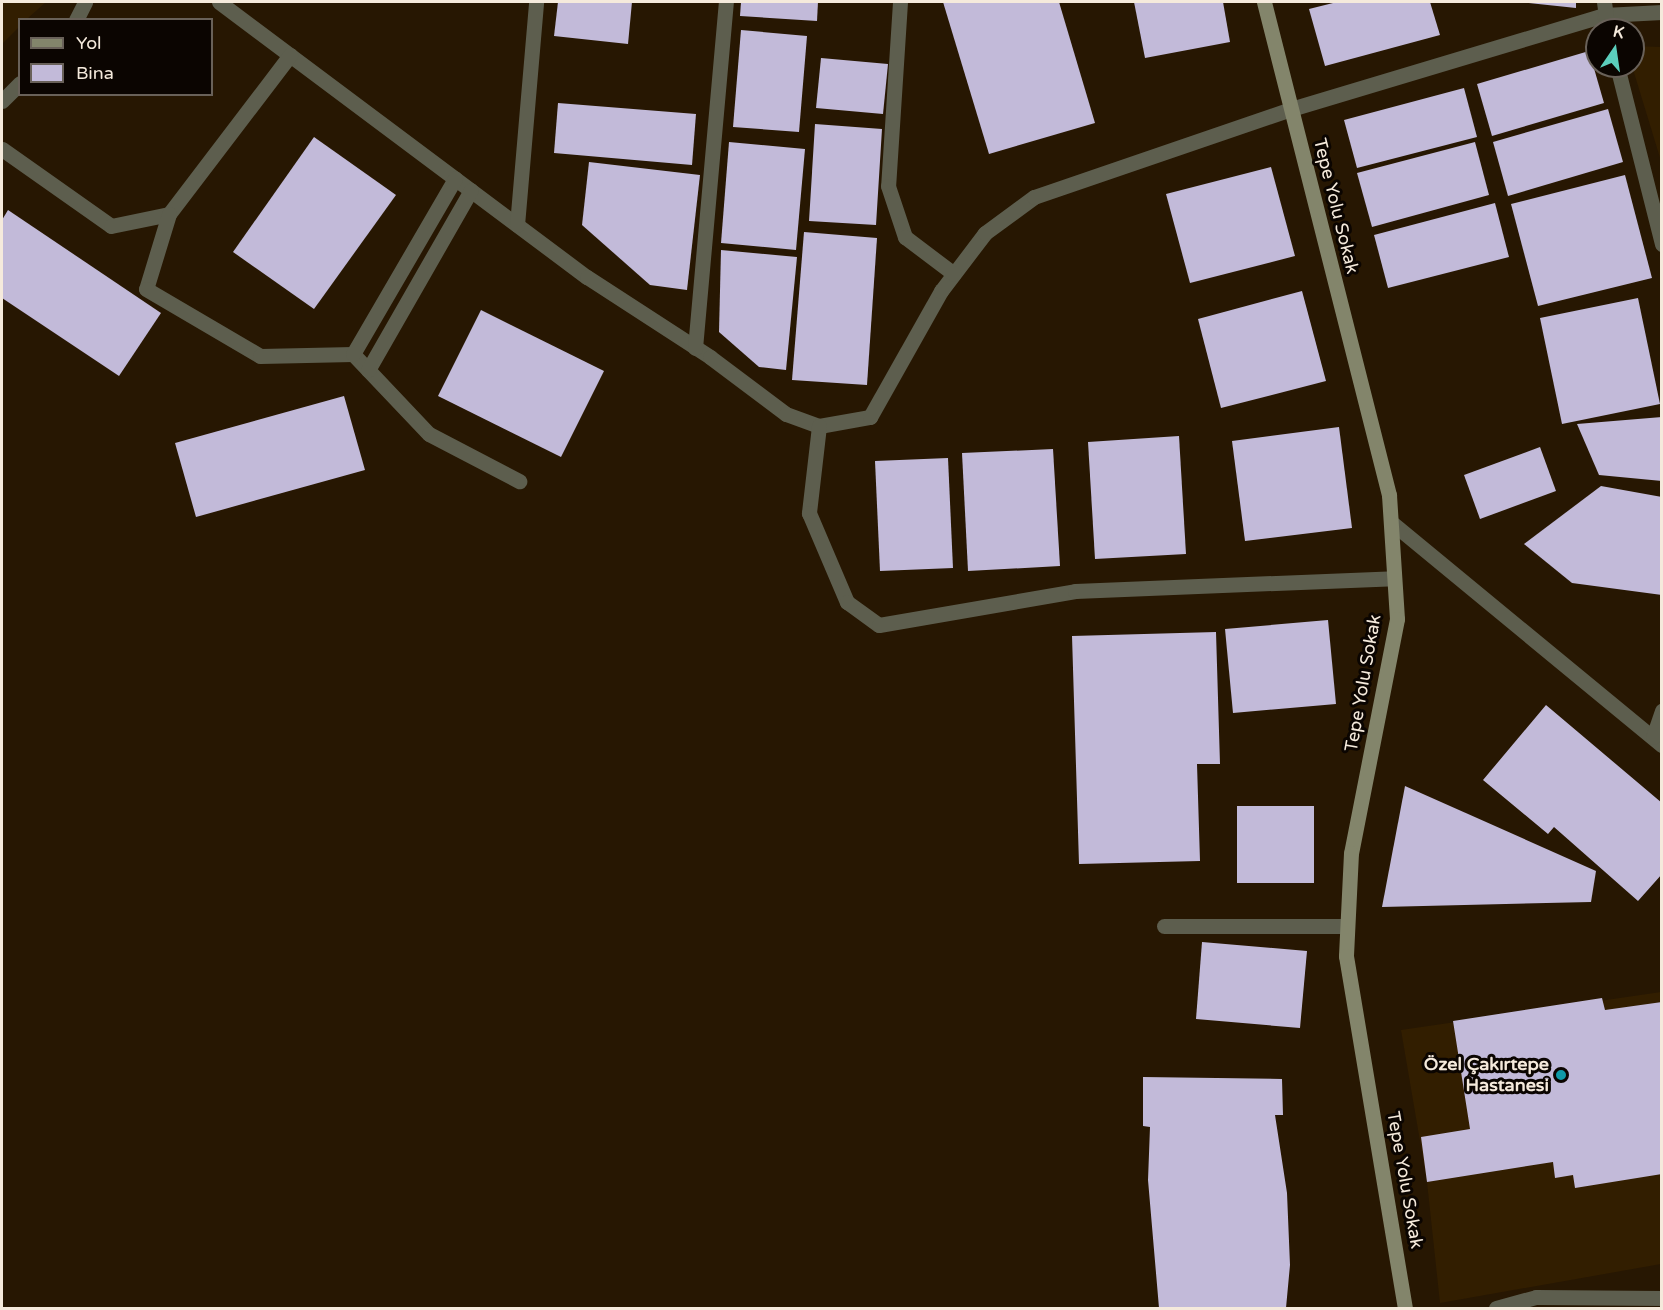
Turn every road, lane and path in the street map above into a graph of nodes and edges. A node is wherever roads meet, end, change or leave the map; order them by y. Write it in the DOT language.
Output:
graph roads {
  1 [pos="85,2"];
  2 [pos="219,2"];
  3 [pos="536,2"];
  4 [pos="726,2"];
  5 [pos="900,2"];
  6 [pos="1264,2"];
  7 [pos="1604,8"];
  8 [pos="1662,12"];
  9 [pos="77,18"];
  10 [pos="290,55"];
  11 [pos="1620,78"];
  12 [pos="18,85"];
  13 [pos="2,101"];
  14 [pos="1291,109"];
  15 [pos="2,149"];
  16 [pos="455,179"];
  17 [pos="471,190"];
  18 [pos="169,214"];
  19 [pos="517,225"];
  20 [pos="1662,244"];
  21 [pos="954,274"];
  22 [pos="696,348"];
  23 [pos="353,354"];
  24 [pos="368,370"];
  25 [pos="819,426"];
  26 [pos="519,481"];
  27 [pos="1391,522"];
  28 [pos="1394,579"];
  29 [pos="1662,711"];
  30 [pos="1657,741"];
  31 [pos="1164,926"];
  32 [pos="1347,926"];
  33 [pos="1662,1298"];
  34 [pos="1405,1308"];
  35 [pos="1496,1308"];
  1 -- 9 [label="street"];
  2 -- 10 [label="street"];
  3 -- 19 [label="street"];
  4 -- 22 [label="street"];
  5 -- 21 [label="street"];
  6 -- 14 [label="street, Tepe Yolu Sokak"];
  7 -- 8 [label="street"];
  7 -- 14 [label="street"];
  10 -- 16 [label="street"];
  10 -- 18 [label="street"];
  11 -- 20 [label="street"];
  12 -- 13 [label="street"];
  14 -- 21 [label="street"];
  14 -- 27 [label="street, Tepe Yolu Sokak"];
  15 -- 18 [label="street"];
  16 -- 17 [label="street"];
  16 -- 23 [label="street"];
  17 -- 19 [label="street"];
  17 -- 24 [label="street"];
  18 -- 23 [label="street"];
  19 -- 22 [label="street"];
  21 -- 25 [label="street"];
  22 -- 25 [label="street"];
  23 -- 24 [label="street"];
  24 -- 26 [label="street"];
  25 -- 28 [label="street"];
  27 -- 28 [label="street, Tepe Yolu Sokak"];
  27 -- 30 [label="street"];
  28 -- 32 [label="street, Tepe Yolu Sokak"];
  29 -- 30 [label="street"];
  31 -- 32 [label="street"];
  32 -- 34 [label="street, Tepe Yolu Sokak"];
  33 -- 35 [label="street"];
}
